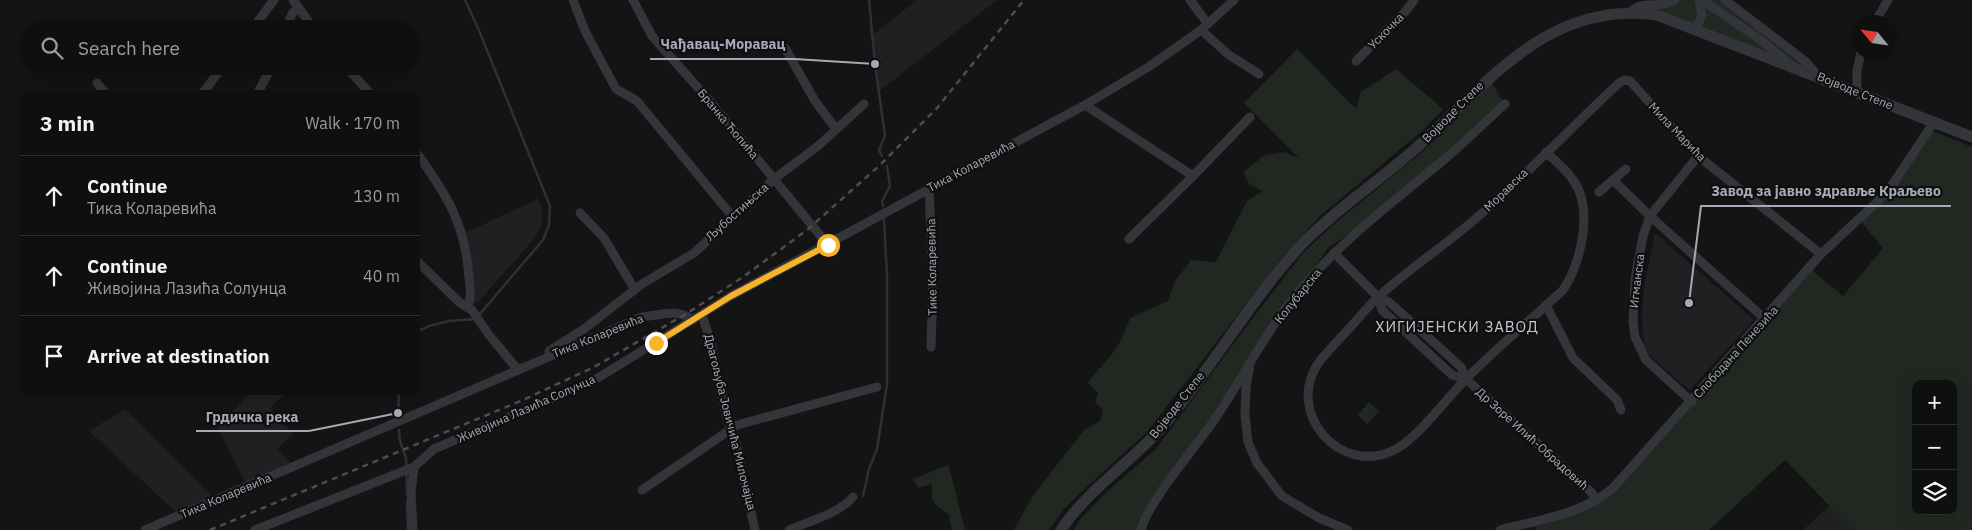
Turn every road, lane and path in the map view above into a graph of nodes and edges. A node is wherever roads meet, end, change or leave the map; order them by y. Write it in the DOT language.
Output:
graph roads {
  1 [pos="274,0"];
  2 [pos="573,0"];
  3 [pos="633,0"];
  4 [pos="1190,0"];
  5 [pos="1234,0"];
  6 [pos="1414,0"];
  7 [pos="1675,0"];
  8 [pos="1701,0"];
  9 [pos="1725,0"];
  10 [pos="1883,2"];
  11 [pos="295,3"];
  12 [pos="1632,11"];
  13 [pos="1878,15"];
  14 [pos="259,20"];
  15 [pos="289,20"];
  16 [pos="307,20"];
  17 [pos="1205,27"];
  18 [pos="1696,29"];
  19 [pos="785,48"];
  20 [pos="1859,60"];
  21 [pos="1356,61"];
  22 [pos="1791,66"];
  23 [pos="1258,74"];
  24 [pos="216,75"];
  25 [pos="267,75"];
  26 [pos="353,75"];
  27 [pos="1818,76"];
  28 [pos="1630,81"];
  29 [pos="98,83"];
  30 [pos="103,90"];
  31 [pos="205,90"];
  32 [pos="259,90"];
  33 [pos="367,90"];
  34 [pos="1857,92"];
  35 [pos="864,104"];
  36 [pos="1505,104"];
  37 [pos="1085,105"];
  38 [pos="1250,117"];
  39 [pos="1934,122"];
  40 [pos="836,129"];
  41 [pos="1972,137"];
  42 [pos="1546,152"];
  43 [pos="1698,156"];
  44 [pos="420,158"];
  45 [pos="1626,169"];
  46 [pos="1193,176"];
  47 [pos="774,179"];
  48 [pos="1613,180"];
  49 [pos="929,188"];
  50 [pos="1599,192"];
  51 [pos="580,213"];
  52 [pos="732,216"];
  53 [pos="1650,216"];
  54 [pos="1129,239"];
  55 [pos="828,245"];
  56 [pos="1334,253"];
  57 [pos="1821,254"];
  58 [pos="420,264"];
  59 [pos="635,290"];
  60 [pos="1378,297"];
  61 [pos="1546,305"];
  62 [pos="467,308"];
  63 [pos="702,315"];
  64 [pos="1765,319"];
  65 [pos="693,320"];
  66 [pos="931,347"];
  67 [pos="1252,358"];
  68 [pos="518,370"];
  69 [pos="1466,379"];
  70 [pos="877,388"];
  71 [pos="1692,402"];
  72 [pos="1621,410"];
  73 [pos="732,429"];
  74 [pos="412,468"];
  75 [pos="642,490"];
  76 [pos="853,497"];
  77 [pos="1596,500"];
  78 [pos="145,530"];
  79 [pos="255,530"];
  80 [pos="413,530"];
  81 [pos="755,530"];
  82 [pos="789,530"];
  83 [pos="1061,530"];
  84 [pos="1141,530"];
  85 [pos="1348,530"];
  86 [pos="1500,530"];
  1 -- 14 [label="street"];
  2 -- 52 [label="street"];
  3 -- 47 [label="street, Бранка Ћопића"];
  4 -- 17 [label="street"];
  5 -- 17 [label="street, Тика Коларевића"];
  6 -- 21 [label="street, Ускочка"];
  7 -- 12 [label="street"];
  8 -- 18 [label="street"];
  8 -- 22 [label="street"];
  9 -- 27 [label="street"];
  10 -- 13 [label="street"];
  11 -- 15 [label="street"];
  11 -- 16 [label="street"];
  12 -- 18 [label="street, Војводе Степе"];
  12 -- 83 [label="street, Војводе Степе"];
  17 -- 23 [label="street"];
  17 -- 37 [label="street, Тика Коларевића"];
  18 -- 22 [label="street, Војводе Степе"];
  19 -- 40 [label="street"];
  20 -- 34 [label="street"];
  22 -- 27 [label="street, Војводе Степе"];
  24 -- 31 [label="street"];
  25 -- 32 [label="street"];
  26 -- 33 [label="street"];
  27 -- 34 [label="street, Војводе Степе"];
  28 -- 42 [label="street, Моравска"];
  28 -- 43 [label="street, Мила Марића"];
  29 -- 30 [label="street"];
  34 -- 39 [label="street, Војводе Степе"];
  35 -- 40 [label="street, Љубостињска"];
  36 -- 56 [label="street, Колубарска"];
  37 -- 46 [label="street"];
  37 -- 49 [label="street, Тика Коларевића"];
  38 -- 46 [label="street"];
  39 -- 41 [label="street, Војводе Степе"];
  39 -- 57 [label="street, Слободана Пенезића"];
  40 -- 47 [label="street, Љубостињска"];
  42 -- 60 [label="street, Моравска"];
  42 -- 61 [label="street, Моравска"];
  43 -- 53 [label="street, Игманска"];
  43 -- 57 [label="street, Мила Марића"];
  44 -- 62 [label="street"];
  45 -- 48 [label="street"];
  46 -- 54 [label="street"];
  47 -- 52 [label="street, Љубостињска"];
  47 -- 55 [label="street, Бранка Ћопића"];
  48 -- 50 [label="street"];
  48 -- 53 [label="street"];
  49 -- 55 [label="street, Тика Коларевића"];
  49 -- 66 [label="street, Тике Коларевића"];
  51 -- 59 [label="street"];
  52 -- 59 [label="street, Љубостињска"];
  53 -- 64 [label="street"];
  53 -- 71 [label="street, Игманска"];
  55 -- 63 [label="street, Тика Коларевића"];
  56 -- 60 [label="street, Др Зоре Илић-Обрадовић"];
  56 -- 67 [label="street, Колубарска"];
  57 -- 64 [label="street, Слободана Пенезића"];
  58 -- 62 [label="street"];
  59 -- 68 [label="street, Љубостињска"];
  60 -- 69 [label="street, Др Зоре Илић-Обрадовић"];
  60 -- 69 [label="street, Моравска"];
  61 -- 69 [label="street, Моравска"];
  61 -- 72 [label="street"];
  62 -- 68 [label="street"];
  63 -- 65 [label="street, Тика Коларевића"];
  63 -- 73 [label="street, Драгољуба Јовичића Милочајца"];
  64 -- 71 [label="street, Слободана Пенезића"];
  65 -- 68 [label="street, Тика Коларевића"];
  65 -- 74 [label="street, Живојина Лазића Солунца"];
  67 -- 84 [label="street, Колубарска"];
  67 -- 85 [label="street"];
  68 -- 78 [label="street, Тика Коларевића"];
  69 -- 77 [label="street, Др Зоре Илић-Обрадовић"];
  70 -- 73 [label="street"];
  71 -- 77 [label="street, Слободана Пенезића"];
  73 -- 75 [label="street"];
  73 -- 81 [label="street, Драгољуба Јовичића Милочајца"];
  74 -- 79 [label="street"];
  74 -- 80 [label="street"];
  76 -- 82 [label="street"];
  77 -- 86 [label="street, Слободана Пенезића"];
}
